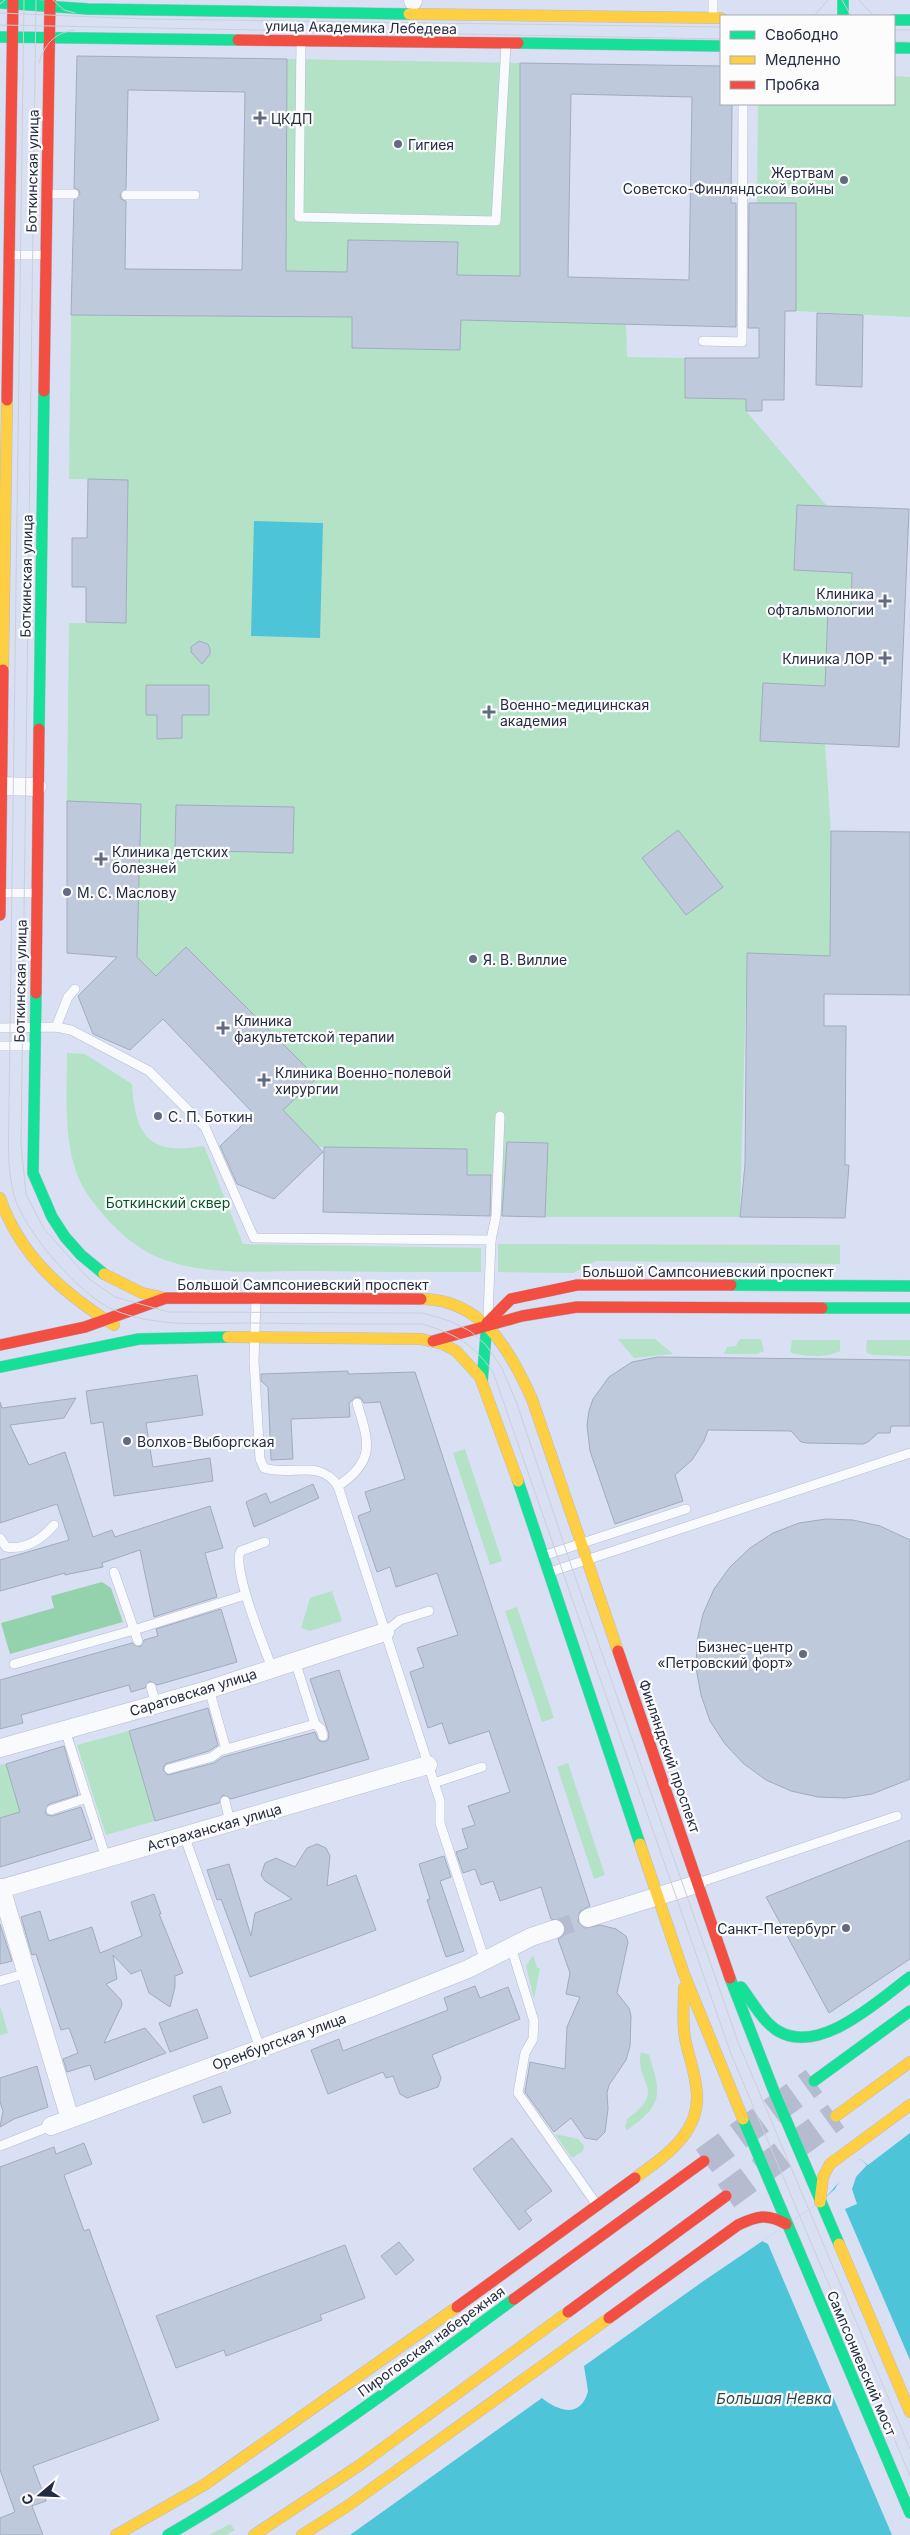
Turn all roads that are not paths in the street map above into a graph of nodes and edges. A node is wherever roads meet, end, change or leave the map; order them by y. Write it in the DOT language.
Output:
graph roads {
  1 [pos="713,0"];
  2 [pos="842,0"];
  3 [pos="13,2"];
  4 [pos="0,3"];
  5 [pos="50,3"];
  6 [pos="447,5"];
  7 [pos="843,15"];
  8 [pos="717,18"];
  9 [pos="895,20"];
  10 [pos="910,20"];
  11 [pos="0,37"];
  12 [pos="12,37"];
  13 [pos="49,38"];
  14 [pos="301,42"];
  15 [pos="506,44"];
  16 [pos="720,46"];
  17 [pos="895,48"];
  18 [pos="910,48"];
  19 [pos="743,105"];
  20 [pos="743,190"];
  21 [pos="797,193"];
  22 [pos="47,194"];
  23 [pos="74,194"];
  24 [pos="126,194"];
  25 [pos="195,195"];
  26 [pos="5,255"];
  27 [pos="46,255"];
  28 [pos="703,341"];
  29 [pos="1,786"];
  30 [pos="37,787"];
  31 [pos="0,893"];
  32 [pos="36,893"];
  33 [pos="0,915"];
  34 [pos="75,989"];
  35 [pos="56,1027"];
  36 [pos="0,1028"];
  37 [pos="34,1028"];
  38 [pos="0,1046"];
  39 [pos="34,1046"];
  40 [pos="500,1116"];
  41 [pos="0,1198"];
  42 [pos="491,1240"];
  43 [pos="910,1286"];
  44 [pos="166,1298"];
  45 [pos="256,1299"];
  46 [pos="108,1303"];
  47 [pos="910,1308"];
  48 [pos="105,1320"];
  49 [pos="487,1324"];
  50 [pos="255,1336"];
  51 [pos="139,1339"];
  52 [pos="433,1341"];
  53 [pos="0,1345"];
  54 [pos="83,1349"];
  55 [pos="0,1367"];
  56 [pos="482,1382"];
  57 [pos="357,1403"];
  58 [pos="910,1453"];
  59 [pos="338,1486"];
  60 [pos="686,1510"];
  61 [pos="54,1525"];
  62 [pos="1,1541"];
  63 [pos="265,1542"];
  64 [pos="581,1543"];
  65 [pos="542,1556"];
  66 [pos="587,1559"];
  67 [pos="114,1572"];
  68 [pos="548,1572"];
  69 [pos="245,1594"];
  70 [pos="429,1611"];
  71 [pos="134,1630"];
  72 [pos="385,1632"];
  73 [pos="138,1641"];
  74 [pos="295,1661"];
  75 [pos="14,1664"];
  76 [pos="272,1668"];
  77 [pos="150,1687"];
  78 [pos="209,1689"];
  79 [pos="156,1704"];
  80 [pos="315,1724"];
  81 [pos="65,1730"];
  82 [pos="323,1736"];
  83 [pos="0,1748"];
  84 [pos="226,1749"];
  85 [pos="212,1757"];
  86 [pos="428,1765"];
  87 [pos="214,1767"];
  88 [pos="482,1767"];
  89 [pos="169,1769"];
  90 [pos="434,1783"];
  91 [pos="87,1798"];
  92 [pos="225,1801"];
  93 [pos="51,1810"];
  94 [pos="897,1816"];
  95 [pos="230,1822"];
  96 [pos="184,1835"];
  97 [pos="106,1858"];
  98 [pos="697,1884"];
  99 [pos="1,1889"];
  100 [pos="658,1896"];
  101 [pos="588,1918"];
  102 [pos="555,1929"];
  103 [pos="511,1947"];
  104 [pos="485,1962"];
  105 [pos="727,1970"];
  106 [pos="27,1973"];
  107 [pos="684,1974"];
  108 [pos="910,1977"];
  109 [pos="0,1981"];
  110 [pos="910,2011"];
  111 [pos="260,2048"];
  112 [pos="910,2062"];
  113 [pos="814,2081"];
  114 [pos="910,2105"];
  115 [pos="836,2116"];
  116 [pos="70,2119"];
  117 [pos="51,2126"];
  118 [pos="0,2146"];
  119 [pos="704,2161"];
  120 [pos="726,2196"];
  121 [pos="820,2202"];
  122 [pos="598,2205"];
  123 [pos="786,2224"];
  124 [pos="910,2412"];
  125 [pos="910,2513"];
  126 [pos="116,2535"];
  127 [pos="168,2535"];
  128 [pos="254,2535"];
  129 [pos="302,2535"];
  1 -- 8 [label="lane"];
  2 -- 7 [label="main road"];
  3 -- 4 [label="main road, улица Академика Лебедева"];
  3 -- 5 [label="main road, улица Академика Лебедева"];
  3 -- 12 [label="main road, Боткинская улица"];
  5 -- 6 [label="main road, улица Академика Лебедева"];
  5 -- 13 [label="main road, Боткинская улица"];
  6 -- 8 [label="main road, улица Академика Лебедева"];
  9 -- 10 [label="main road"];
  11 -- 12 [label="main road, улица Академика Лебедева"];
  12 -- 13 [label="main road, улица Академика Лебедева"];
  12 -- 26 [label="main road, Боткинская улица"];
  13 -- 14 [label="main road, улица Академика Лебедева"];
  13 -- 22 [label="main road, Боткинская улица"];
  14 -- 15 [label="main road, улица Академика Лебедева"];
  14 -- 15 [label="lane"];
  15 -- 16 [label="main road, улица Академика Лебедева"];
  17 -- 18 [label="main road"];
  19 -- 20 [label="lane"];
  20 -- 21 [label="lane"];
  20 -- 28 [label="lane"];
  22 -- 23 [label="lane"];
  22 -- 27 [label="main road, Боткинская улица"];
  24 -- 25 [label="lane"];
  26 -- 27 [label="lane"];
  26 -- 29 [label="main road, Боткинская улица"];
  27 -- 30 [label="main road, Боткинская улица"];
  29 -- 30 [label="street"];
  29 -- 31 [label="main road, Боткинская улица"];
  30 -- 32 [label="main road, Боткинская улица"];
  31 -- 32 [label="lane"];
  31 -- 33 [label="main road, Боткинская улица"];
  32 -- 37 [label="main road, Боткинская улица"];
  34 -- 35 [label="lane"];
  35 -- 37 [label="lane"];
  35 -- 42 [label="lane"];
  36 -- 37 [label="lane"];
  37 -- 39 [label="main road, Боткинская улица"];
  38 -- 39 [label="lane"];
  39 -- 44 [label="main road, Боткинская улица"];
  40 -- 42 [label="lane"];
  41 -- 48 [label="main road"];
  42 -- 49 [label="lane"];
  43 -- 49 [label="main road, Большой Сампсониевский проспект"];
  44 -- 45 [label="main road, Большой Сампсониевский проспект"];
  44 -- 48 [label="main road, Большой Сампсониевский проспект"];
  45 -- 49 [label="main road, Большой Сампсониевский проспект"];
  45 -- 50 [label="lane"];
  46 -- 48 [label="main road"];
  47 -- 49 [label="main road"];
  48 -- 51 [label="main road"];
  48 -- 53 [label="main road, Большой Сампсониевский проспект"];
  48 -- 54 [label="main road"];
  49 -- 52 [label="main road"];
  49 -- 56 [label="main road"];
  49 -- 64 [label="main road, Финляндский проспект"];
  50 -- 51 [label="main road"];
  50 -- 52 [label="main road"];
  50 -- 59 [label="lane"];
  51 -- 54 [label="main road"];
  52 -- 56 [label="main road"];
  54 -- 55 [label="main road"];
  56 -- 65 [label="main road"];
  57 -- 59 [label="lane"];
  58 -- 66 [label="lane"];
  59 -- 72 [label="lane"];
  60 -- 64 [label="lane"];
  61 -- 62 [label="lane"];
  63 -- 69 [label="lane"];
  64 -- 65 [label="lane"];
  64 -- 66 [label="main road, Финляндский проспект"];
  65 -- 68 [label="main road"];
  66 -- 68 [label="lane"];
  66 -- 98 [label="main road, Финляндский проспект"];
  67 -- 71 [label="lane"];
  68 -- 100 [label="main road"];
  69 -- 71 [label="lane"];
  69 -- 76 [label="lane"];
  70 -- 72 [label="lane"];
  71 -- 73 [label="lane"];
  71 -- 75 [label="lane"];
  72 -- 74 [label="street, Саратовская улица"];
  72 -- 86 [label="lane"];
  74 -- 76 [label="street, Саратовская улица"];
  74 -- 80 [label="lane"];
  76 -- 78 [label="street, Саратовская улица"];
  77 -- 79 [label="lane"];
  78 -- 79 [label="street, Саратовская улица"];
  78 -- 84 [label="lane"];
  79 -- 81 [label="street, Саратовская улица"];
  80 -- 82 [label="lane"];
  80 -- 84 [label="lane"];
  81 -- 83 [label="street, Саратовская улица"];
  81 -- 91 [label="lane"];
  84 -- 85 [label="lane"];
  85 -- 87 [label="lane"];
  85 -- 89 [label="lane"];
  86 -- 90 [label="lane"];
  86 -- 95 [label="street, Астраханская улица"];
  88 -- 90 [label="lane"];
  90 -- 104 [label="lane"];
  91 -- 93 [label="lane"];
  91 -- 97 [label="lane"];
  92 -- 95 [label="lane"];
  94 -- 98 [label="lane"];
  95 -- 96 [label="street, Астраханская улица"];
  96 -- 97 [label="street, Астраханская улица"];
  96 -- 111 [label="lane"];
  97 -- 99 [label="street, Астраханская улица"];
  98 -- 100 [label="street"];
  98 -- 105 [label="main road, Финляндский проспект"];
  99 -- 106 [label="street"];
  100 -- 101 [label="street"];
  100 -- 107 [label="main road"];
  102 -- 103 [label="street, Оренбургская улица"];
  103 -- 104 [label="street, Оренбургская улица"];
  103 -- 122 [label="lane"];
  104 -- 111 [label="street, Оренбургская улица"];
  105 -- 108 [label="main road"];
  105 -- 121 [label="main road, Финляндский проспект"];
  106 -- 109 [label="lane"];
  106 -- 116 [label="street"];
  107 -- 122 [label="main road"];
  107 -- 123 [label="main road"];
  110 -- 113 [label="main road"];
  111 -- 116 [label="street, Оренбургская улица"];
  112 -- 115 [label="main road"];
  114 -- 121 [label="main road"];
  116 -- 117 [label="street, Оренбургская улица"];
  117 -- 118 [label="lane, Оренбургская улица"];
  119 -- 127 [label="main road, Пироговская набережная"];
  120 -- 128 [label="main road"];
  121 -- 124 [label="main road, Сампсониевский мост"];
  122 -- 126 [label="main road"];
  123 -- 125 [label="main road, Сампсониевский мост"];
  123 -- 129 [label="main road"];
}
